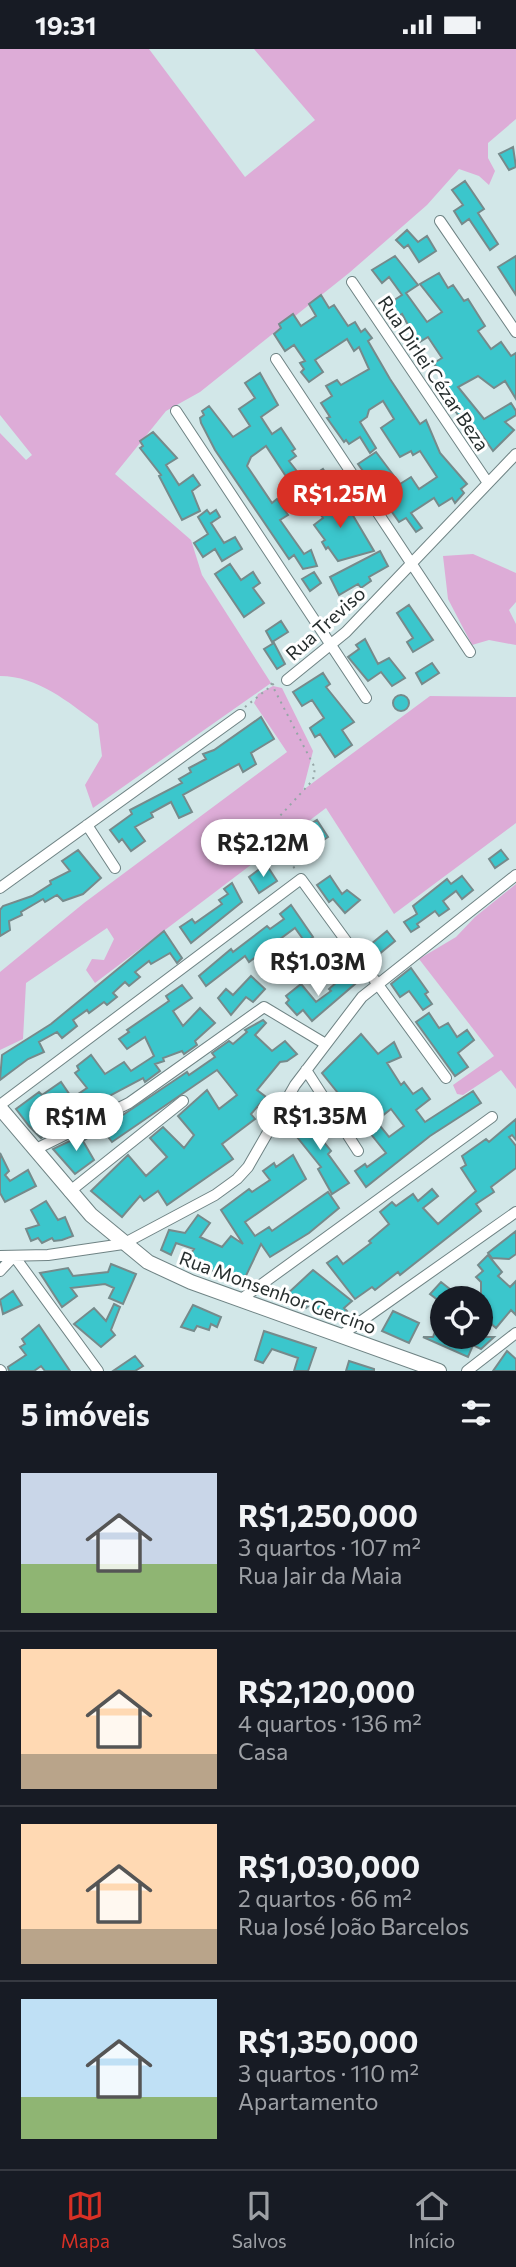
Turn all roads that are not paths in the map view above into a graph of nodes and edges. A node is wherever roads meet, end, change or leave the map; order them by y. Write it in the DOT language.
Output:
graph roads {
  1 [pos="440,222"];
  2 [pos="352,282"];
  3 [pos="516,332"];
  4 [pos="276,359"];
  5 [pos="176,411"];
  6 [pos="516,454"];
  7 [pos="488,483"];
  8 [pos="412,564"];
  9 [pos="331,646"];
  10 [pos="471,652"];
  11 [pos="287,680"];
  12 [pos="366,698"];
  13 [pos="240,715"];
  14 [pos="87,825"];
  15 [pos="115,868"];
  16 [pos="516,875"];
  17 [pos="0,888"];
  18 [pos="377,982"];
  19 [pos="324,1044"];
  20 [pos="306,1070"];
  21 [pos="446,1078"];
  22 [pos="183,1101"];
  23 [pos="0,1106"];
  24 [pos="492,1117"];
  25 [pos="34,1150"];
  26 [pos="358,1151"];
  27 [pos="69,1192"];
  28 [pos="516,1212"];
  29 [pos="123,1244"];
  30 [pos="0,1256"];
  31 [pos="14,1256"];
  32 [pos="0,1271"];
  33 [pos="240,1300"];
  34 [pos="516,1333"];
  35 [pos="340,1336"];
  36 [pos="410,1365"];
  37 [pos="98,1371"];
  38 [pos="439,1371"];
  39 [pos="467,1371"];
  1 -- 3 [label="street"];
  2 -- 7 [label="street, Rua Dirlei Cézar Beza"];
  4 -- 8 [label="street"];
  5 -- 9 [label="street"];
  6 -- 7 [label="street, Rua Treviso"];
  7 -- 8 [label="street, Rua Treviso"];
  8 -- 9 [label="street, Rua Treviso"];
  8 -- 10 [label="street"];
  9 -- 11 [label="street, Rua Treviso"];
  9 -- 12 [label="street"];
  13 -- 14 [label="street"];
  14 -- 15 [label="street"];
  14 -- 17 [label="street"];
  16 -- 18 [label="street"];
  18 -- 19 [label="street"];
  18 -- 21 [label="street"];
  18 -- 23 [label="street"];
  19 -- 20 [label="street"];
  19 -- 25 [label="street"];
  20 -- 26 [label="street"];
  20 -- 29 [label="street"];
  22 -- 27 [label="street"];
  23 -- 25 [label="main road, Rua Monsenhor Gercino"];
  24 -- 33 [label="street"];
  25 -- 27 [label="main road, Rua Monsenhor Gercino"];
  27 -- 29 [label="main road, Rua Monsenhor Gercino"];
  28 -- 35 [label="street"];
  29 -- 31 [label="street"];
  29 -- 33 [label="main road, Rua Monsenhor Gercino"];
  30 -- 31 [label="street"];
  31 -- 32 [label="street"];
  31 -- 37 [label="street"];
  33 -- 35 [label="main road, Rua Monsenhor Gercino"];
  34 -- 39 [label="street"];
  35 -- 36 [label="main road, Rua Monsenhor Gercino"];
  36 -- 38 [label="main road, Rua Monsenhor Gercino"];
}
